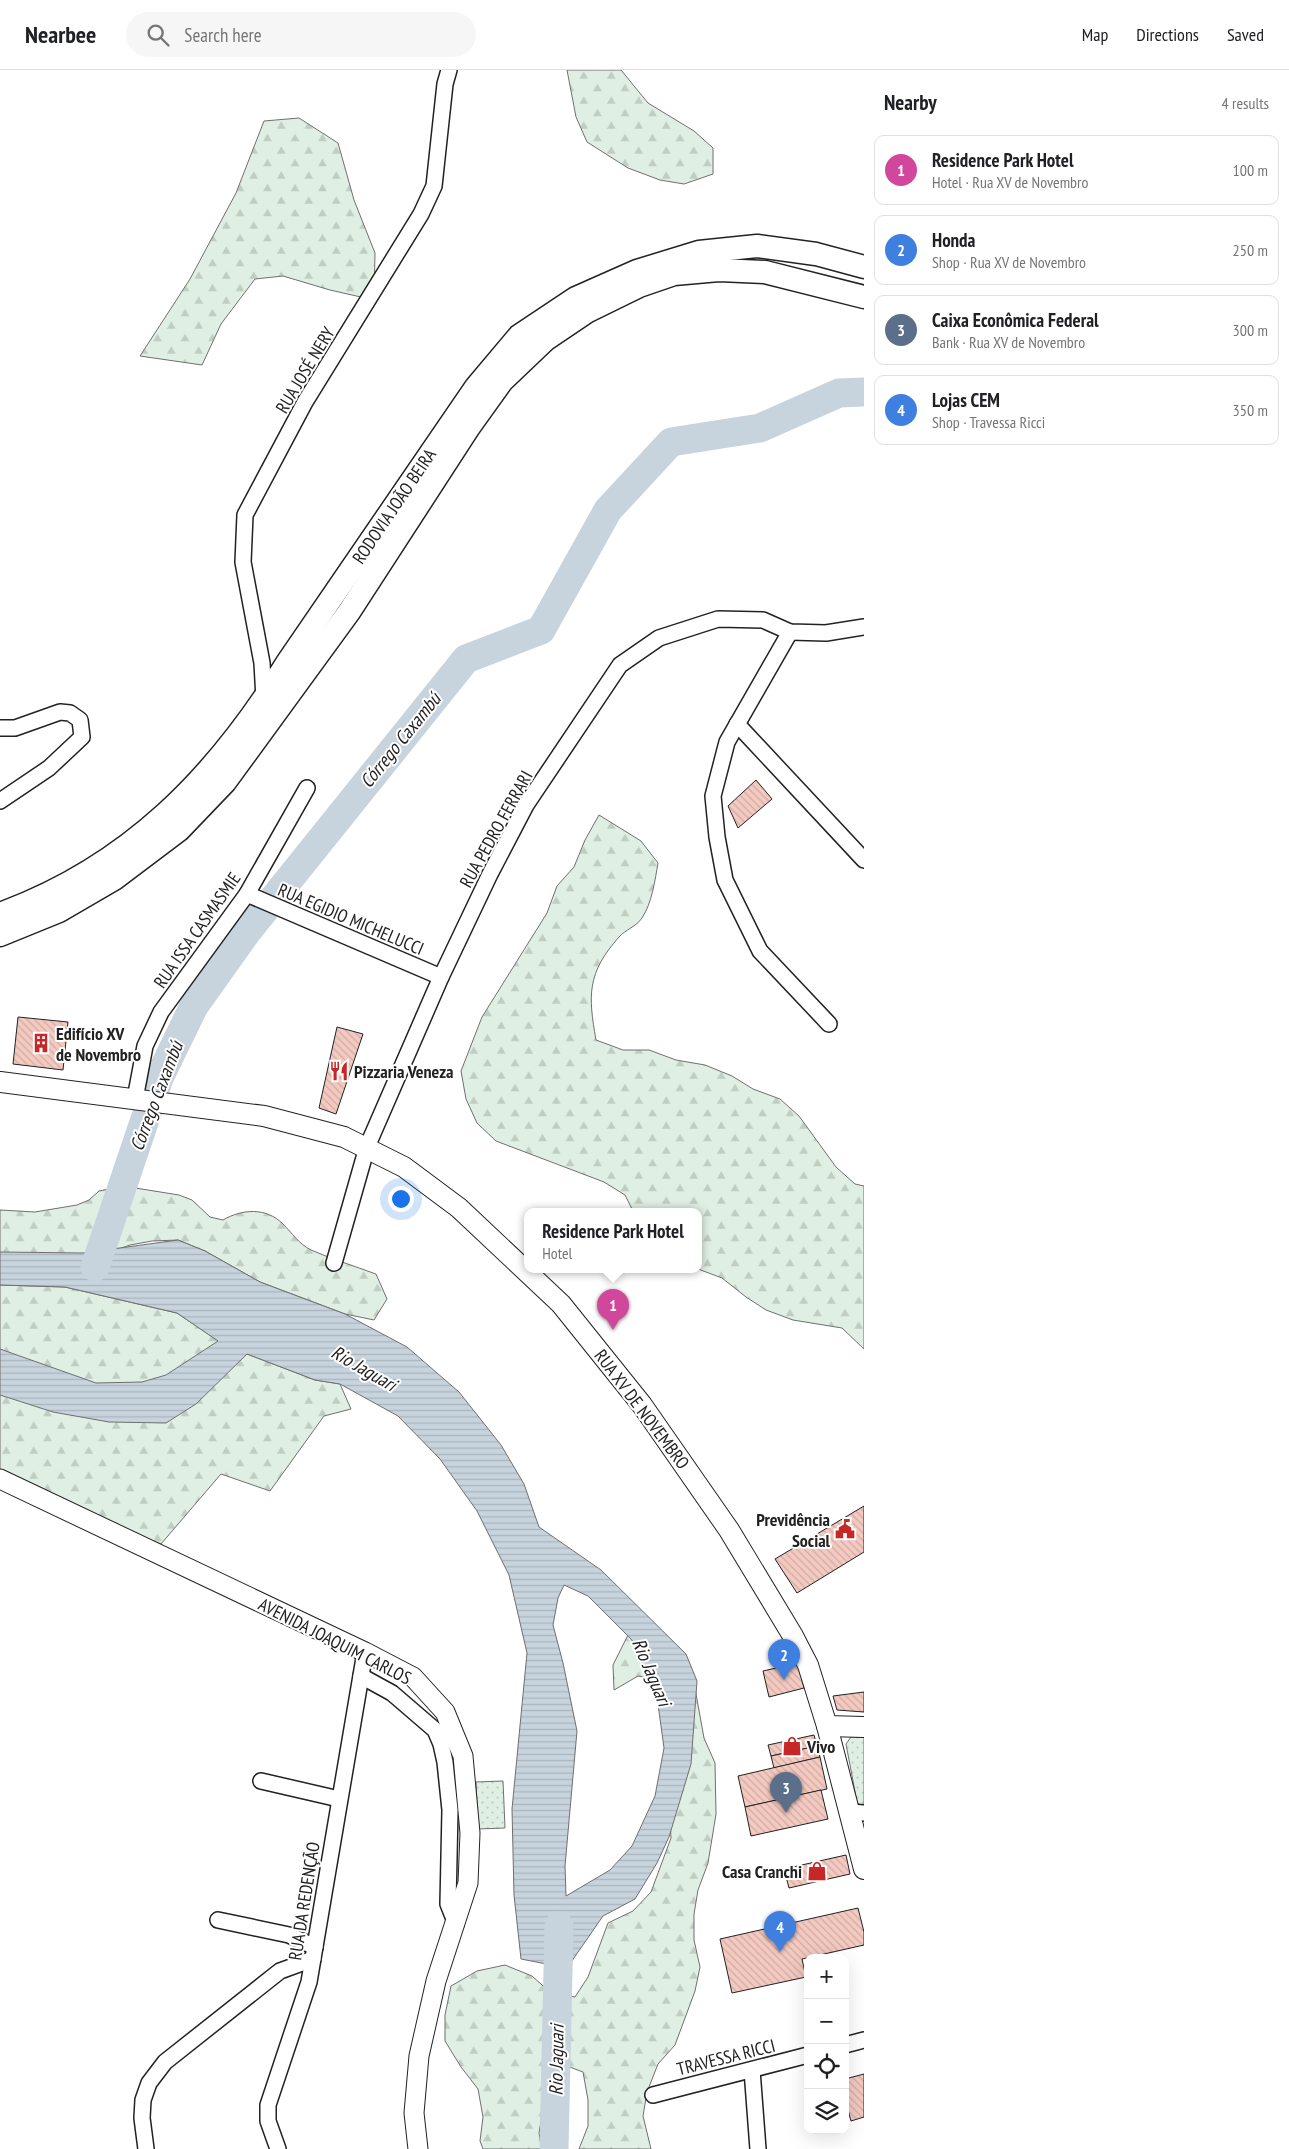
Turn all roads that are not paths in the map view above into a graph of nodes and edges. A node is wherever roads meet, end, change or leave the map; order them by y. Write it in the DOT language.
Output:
graph roads {
  1 [pos="449,70"];
  2 [pos="864,267"];
  3 [pos="864,296"];
  4 [pos="864,627"];
  5 [pos="790,632"];
  6 [pos="264,700"];
  7 [pos="737,724"];
  8 [pos="0,728"];
  9 [pos="306,788"];
  10 [pos="1,799"];
  11 [pos="864,860"];
  12 [pos="252,896"];
  13 [pos="0,914"];
  14 [pos="0,935"];
  15 [pos="441,978"];
  16 [pos="829,1024"];
  17 [pos="0,1082"];
  18 [pos="137,1099"];
  19 [pos="367,1147"];
  20 [pos="334,1263"];
  21 [pos="524,1269"];
  22 [pos="528,1273"];
  23 [pos="0,1479"];
  24 [pos="365,1652"];
  25 [pos="361,1676"];
  26 [pos="827,1726"];
  27 [pos="864,1727"];
  28 [pos="261,1781"];
  29 [pos="339,1799"];
  30 [pos="857,1813"];
  31 [pos="864,1869"];
  32 [pos="218,1920"];
  33 [pos="456,1924"];
  34 [pos="314,1953"];
  35 [pos="864,2040"];
  36 [pos="849,2044"];
  37 [pos="804,2056"];
  38 [pos="752,2070"];
  39 [pos="652,2095"];
  40 [pos="146,2149"];
  41 [pos="278,2149"];
  42 [pos="418,2149"];
  43 [pos="758,2149"];
  1 -- 6 [label="street, RUA JOSÉ NERY"];
  2 -- 6 [label="main road, RODOVIA JOÃO BEIRA"];
  3 -- 14 [label="main road, RODOVIA JOÃO BEIRA"];
  4 -- 5 [label="street, RUA PEDRO FERRARI"];
  5 -- 7 [label="street"];
  5 -- 15 [label="street, RUA PEDRO FERRARI"];
  6 -- 13 [label="main road, RODOVIA JOÃO BEIRA"];
  7 -- 11 [label="street"];
  7 -- 16 [label="street"];
  8 -- 10 [label="street"];
  9 -- 12 [label="street, RUA ISSA CASMASMIE"];
  12 -- 15 [label="street, RUA EGIDIO MICHELUCCI"];
  12 -- 18 [label="street, RUA ISSA CASMASMIE"];
  15 -- 19 [label="street, RUA PEDRO FERRARI"];
  17 -- 18 [label="main road, RUA XV DE NOVEMBRO"];
  18 -- 19 [label="main road, RUA XV DE NOVEMBRO"];
  19 -- 20 [label="street, RUA PEDRO FERRARI"];
  19 -- 21 [label="main road, RUA XV DE NOVEMBRO"];
  22 -- 26 [label="main road, RUA XV DE NOVEMBRO"];
  23 -- 24 [label="street, AVENIDA JOAQUIM CARLOS"];
  24 -- 25 [label="street, RUA DA REDENÇÃO"];
  24 -- 33 [label="street, AVENIDA JOAQUIM CARLOS"];
  25 -- 29 [label="street, RUA DA REDENÇÃO"];
  25 -- 33 [label="street"];
  26 -- 27 [label="main road"];
  26 -- 30 [label="main road, RUA XV DE NOVEMBRO"];
  28 -- 29 [label="street"];
  29 -- 34 [label="street, RUA DA REDENÇÃO"];
  30 -- 31 [label="main road, RUA XV DE NOVEMBRO"];
  32 -- 34 [label="street"];
  33 -- 42 [label="street, AVENIDA JOAQUIM CARLOS"];
  34 -- 40 [label="street"];
  34 -- 41 [label="street, RUA DA REDENÇÃO"];
  35 -- 36 [label="street"];
  37 -- 38 [label="street, TRAVESSA RICCI"];
  38 -- 39 [label="street, TRAVESSA RICCI"];
  38 -- 43 [label="street"];
}
